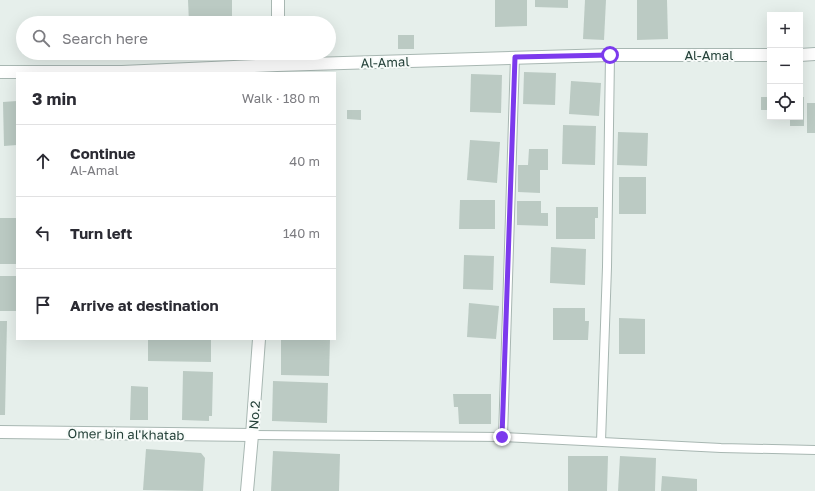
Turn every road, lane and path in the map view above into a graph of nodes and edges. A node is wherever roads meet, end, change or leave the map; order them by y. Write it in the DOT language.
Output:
graph roads {
  1 [pos="278,0"];
  2 [pos="278,16"];
  3 [pos="803,54"];
  4 [pos="815,54"];
  5 [pos="610,55"];
  6 [pos="767,55"];
  7 [pos="515,57"];
  8 [pos="276,69"];
  9 [pos="0,72"];
  10 [pos="122,72"];
  11 [pos="259,340"];
  12 [pos="0,432"];
  13 [pos="252,435"];
  14 [pos="502,437"];
  15 [pos="602,441"];
  16 [pos="815,450"];
  17 [pos="246,491"];
  1 -- 2 [label="street"];
  3 -- 4 [label="street"];
  5 -- 6 [label="street, Al-Amal"];
  5 -- 7 [label="street, Al-Amal"];
  5 -- 15 [label="lane"];
  7 -- 8 [label="street, Al-Amal"];
  7 -- 14 [label="lane"];
  8 -- 10 [label="street, Al-Amal"];
  9 -- 10 [label="street, Al-Amal"];
  11 -- 13 [label="street, No.2"];
  12 -- 13 [label="street, Omer bin al'khatab"];
  13 -- 14 [label="lane"];
  13 -- 17 [label="street, No.2"];
  14 -- 15 [label="lane"];
  15 -- 16 [label="lane"];
}
